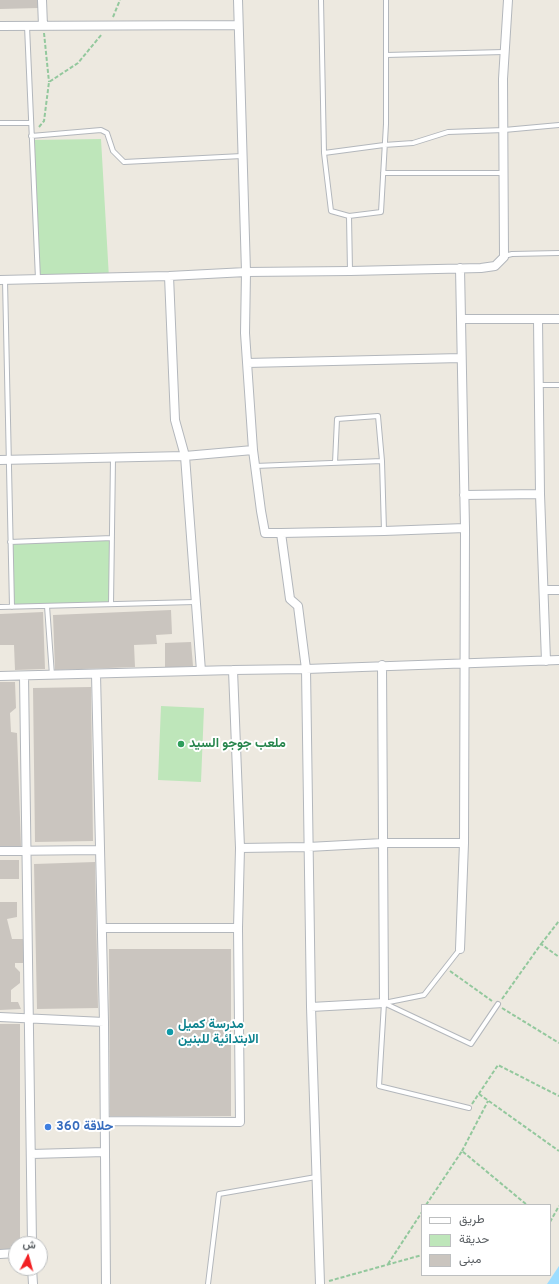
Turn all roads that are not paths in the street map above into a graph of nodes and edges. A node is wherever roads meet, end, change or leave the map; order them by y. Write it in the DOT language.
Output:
graph roads {
  1 [pos="42,0"];
  2 [pos="238,0"];
  3 [pos="321,0"];
  4 [pos="386,0"];
  5 [pos="508,0"];
  6 [pos="238,25"];
  7 [pos="0,26"];
  8 [pos="27,26"];
  9 [pos="43,26"];
  10 [pos="504,52"];
  11 [pos="386,55"];
  12 [pos="0,122"];
  13 [pos="31,123"];
  14 [pos="559,125"];
  15 [pos="504,130"];
  16 [pos="31,136"];
  17 [pos="384,145"];
  18 [pos="324,152"];
  19 [pos="242,156"];
  20 [pos="383,173"];
  21 [pos="504,173"];
  22 [pos="349,216"];
  23 [pos="559,253"];
  24 [pos="504,257"];
  25 [pos="460,268"];
  26 [pos="350,271"];
  27 [pos="246,272"];
  28 [pos="169,276"];
  29 [pos="2,280"];
  30 [pos="38,280"];
  31 [pos="460,319"];
  32 [pos="538,319"];
  33 [pos="559,319"];
  34 [pos="461,358"];
  35 [pos="247,363"];
  36 [pos="540,385"];
  37 [pos="559,385"];
  38 [pos="253,450"];
  39 [pos="185,456"];
  40 [pos="113,458"];
  41 [pos="0,460"];
  42 [pos="9,460"];
  43 [pos="382,461"];
  44 [pos="335,463"];
  45 [pos="255,466"];
  46 [pos="540,494"];
  47 [pos="464,495"];
  48 [pos="465,528"];
  49 [pos="384,531"];
  50 [pos="281,533"];
  51 [pos="112,538"];
  52 [pos="10,542"];
  53 [pos="544,590"];
  54 [pos="559,590"];
  55 [pos="196,602"];
  56 [pos="111,604"];
  57 [pos="48,606"];
  58 [pos="0,607"];
  59 [pos="12,607"];
  60 [pos="559,660"];
  61 [pos="546,661"];
  62 [pos="464,663"];
  63 [pos="382,665"];
  64 [pos="306,669"];
  65 [pos="233,670"];
  66 [pos="201,671"];
  67 [pos="96,674"];
  68 [pos="52,675"];
  69 [pos="0,676"];
  70 [pos="24,676"];
  71 [pos="383,843"];
  72 [pos="464,843"];
  73 [pos="308,847"];
  74 [pos="240,848"];
  75 [pos="0,850"];
  76 [pos="26,850"];
  77 [pos="100,850"];
  78 [pos="102,928"];
  79 [pos="238,928"];
  80 [pos="460,949"];
  81 [pos="384,1003"];
  82 [pos="498,1004"];
  83 [pos="311,1007"];
  84 [pos="0,1016"];
  85 [pos="29,1017"];
  86 [pos="104,1022"];
  87 [pos="469,1108"];
  88 [pos="105,1121"];
  89 [pos="106,1152"];
  90 [pos="31,1154"];
  91 [pos="316,1176"];
  92 [pos="32,1236"];
  93 [pos="106,1284"];
  94 [pos="208,1284"];
  95 [pos="320,1284"];
  1 -- 9 [label="street"];
  2 -- 6 [label="street"];
  3 -- 18 [label="lane"];
  4 -- 11 [label="lane"];
  5 -- 10 [label="street"];
  6 -- 9 [label="street"];
  6 -- 19 [label="street"];
  7 -- 8 [label="street"];
  8 -- 9 [label="street"];
  8 -- 13 [label="lane"];
  10 -- 11 [label="lane"];
  10 -- 15 [label="street"];
  11 -- 17 [label="lane"];
  12 -- 13 [label="lane"];
  13 -- 16 [label="lane"];
  14 -- 15 [label="lane"];
  15 -- 17 [label="lane"];
  15 -- 21 [label="street"];
  16 -- 19 [label="lane"];
  16 -- 30 [label="lane"];
  17 -- 18 [label="lane"];
  17 -- 20 [label="lane"];
  18 -- 22 [label="lane"];
  19 -- 27 [label="street"];
  20 -- 21 [label="lane"];
  20 -- 22 [label="lane"];
  21 -- 24 [label="street"];
  22 -- 26 [label="lane"];
  23 -- 24 [label="lane"];
  24 -- 25 [label="street"];
  25 -- 26 [label="street"];
  25 -- 31 [label="street"];
  26 -- 27 [label="street"];
  27 -- 28 [label="street"];
  27 -- 35 [label="street"];
  28 -- 30 [label="street"];
  28 -- 39 [label="street"];
  29 -- 30 [label="street"];
  29 -- 42 [label="lane"];
  31 -- 32 [label="street"];
  31 -- 34 [label="street"];
  32 -- 33 [label="street"];
  32 -- 36 [label="street"];
  34 -- 35 [label="street"];
  34 -- 47 [label="street"];
  35 -- 38 [label="street"];
  36 -- 37 [label="lane"];
  36 -- 46 [label="street"];
  38 -- 39 [label="street"];
  38 -- 45 [label="street"];
  39 -- 40 [label="street"];
  39 -- 55 [label="street"];
  40 -- 42 [label="street"];
  40 -- 51 [label="lane"];
  41 -- 42 [label="street"];
  42 -- 52 [label="lane"];
  43 -- 44 [label="lane"];
  43 -- 44 [label="lane"];
  43 -- 49 [label="lane"];
  44 -- 45 [label="lane"];
  45 -- 50 [label="street"];
  46 -- 47 [label="street"];
  46 -- 53 [label="street"];
  47 -- 48 [label="street"];
  48 -- 49 [label="street"];
  48 -- 62 [label="street"];
  49 -- 50 [label="street"];
  50 -- 64 [label="street"];
  51 -- 52 [label="lane"];
  51 -- 56 [label="lane"];
  52 -- 59 [label="lane"];
  53 -- 54 [label="street"];
  53 -- 61 [label="street"];
  55 -- 56 [label="lane"];
  55 -- 66 [label="street"];
  56 -- 57 [label="lane"];
  57 -- 59 [label="lane"];
  57 -- 68 [label="lane"];
  58 -- 59 [label="lane"];
  60 -- 61 [label="street"];
  61 -- 62 [label="street"];
  62 -- 63 [label="street"];
  62 -- 72 [label="street"];
  63 -- 64 [label="street"];
  63 -- 71 [label="street"];
  64 -- 65 [label="street"];
  64 -- 73 [label="street"];
  65 -- 66 [label="street"];
  65 -- 74 [label="street"];
  66 -- 67 [label="street"];
  67 -- 68 [label="street"];
  67 -- 77 [label="street"];
  68 -- 70 [label="street"];
  69 -- 70 [label="street"];
  70 -- 76 [label="street"];
  71 -- 72 [label="street"];
  71 -- 73 [label="street"];
  71 -- 81 [label="street"];
  72 -- 80 [label="street"];
  73 -- 74 [label="street"];
  73 -- 83 [label="street"];
  74 -- 79 [label="street"];
  75 -- 76 [label="street"];
  76 -- 77 [label="street"];
  76 -- 85 [label="street"];
  77 -- 78 [label="street"];
  78 -- 79 [label="street"];
  78 -- 86 [label="street"];
  79 -- 88 [label="street"];
  80 -- 81 [label="lane"];
  81 -- 82 [label="lane"];
  81 -- 83 [label="street"];
  81 -- 87 [label="lane"];
  83 -- 91 [label="street"];
  84 -- 85 [label="street"];
  85 -- 86 [label="street"];
  85 -- 90 [label="street"];
  86 -- 88 [label="street"];
  88 -- 89 [label="street"];
  89 -- 90 [label="street"];
  89 -- 93 [label="street"];
  90 -- 92 [label="street"];
  91 -- 94 [label="lane"];
  91 -- 95 [label="street"];
}
